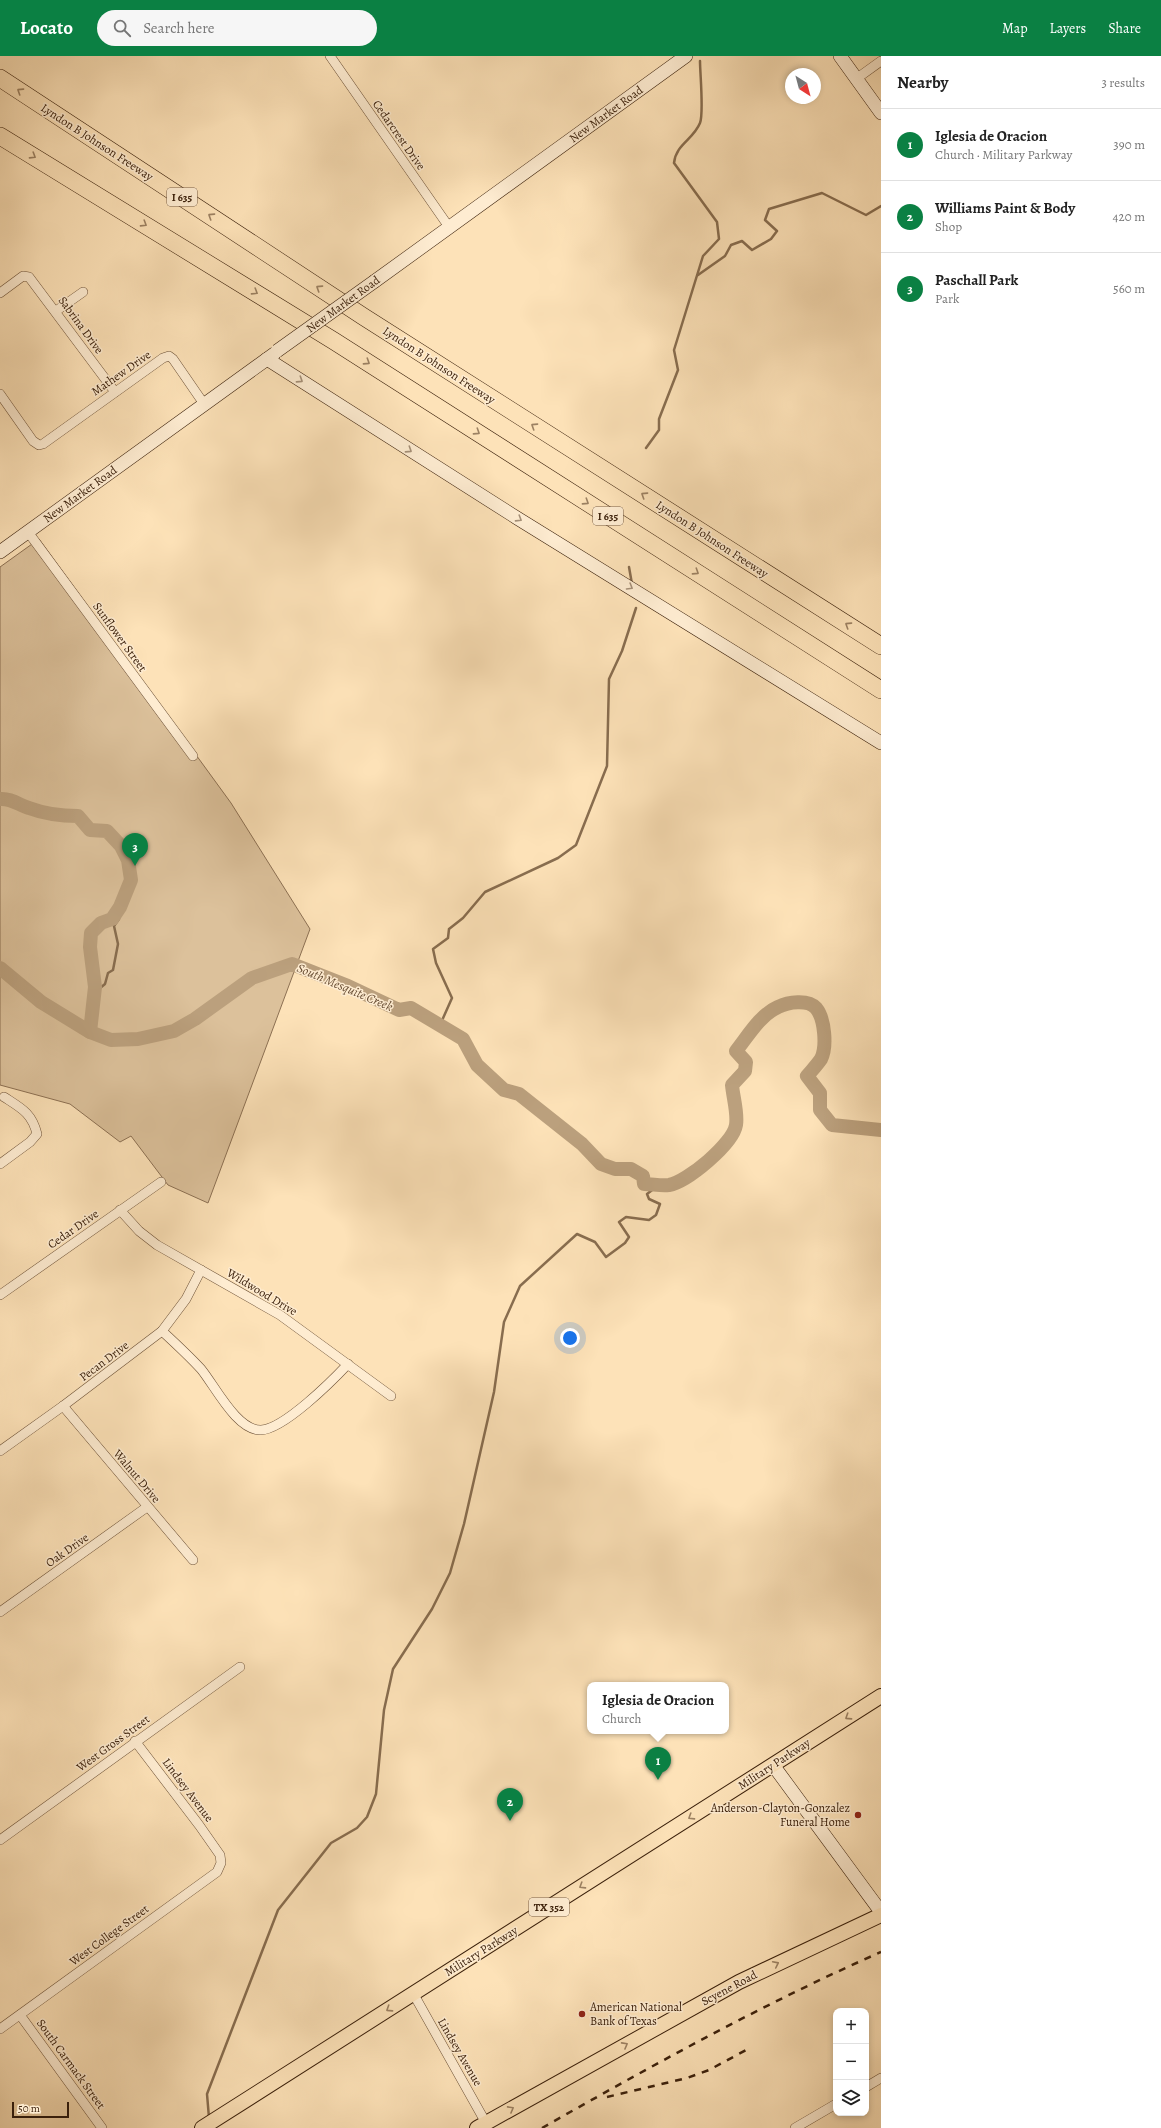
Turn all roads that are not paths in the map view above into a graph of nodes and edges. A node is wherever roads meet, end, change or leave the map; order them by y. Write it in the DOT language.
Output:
graph roads {
  1 [pos="330,56"];
  2 [pos="686,56"];
  3 [pos="840,56"];
  4 [pos="881,61"];
  5 [pos="0,78"];
  6 [pos="856,79"];
  7 [pos="881,113"];
  8 [pos="0,136"];
  9 [pos="449,227"];
  10 [pos="83,292"];
  11 [pos="0,293"];
  12 [pos="56,311"];
  13 [pos="267,359"];
  14 [pos="115,392"];
  15 [pos="0,394"];
  16 [pos="204,404"];
  17 [pos="28,532"];
  18 [pos="0,552"];
  19 [pos="881,646"];
  20 [pos="881,690"];
  21 [pos="881,743"];
  22 [pos="193,756"];
  23 [pos="4,1097"];
  24 [pos="0,1164"];
  25 [pos="161,1182"];
  26 [pos="120,1210"];
  27 [pos="201,1270"];
  28 [pos="0,1295"];
  29 [pos="162,1331"];
  30 [pos="348,1364"];
  31 [pos="391,1396"];
  32 [pos="63,1406"];
  33 [pos="0,1451"];
  34 [pos="147,1507"];
  35 [pos="193,1560"];
  36 [pos="0,1612"];
  37 [pos="240,1667"];
  38 [pos="881,1696"];
  39 [pos="136,1741"];
  40 [pos="773,1765"];
  41 [pos="0,1840"];
  42 [pos="220,1855"];
  43 [pos="881,1914"];
  44 [pos="413,1993"];
  45 [pos="20,2015"];
  46 [pos="0,2029"];
  47 [pos="881,2078"];
  48 [pos="869,2085"];
  49 [pos="833,2106"];
  50 [pos="482,2125"];
  51 [pos="102,2128"];
  52 [pos="202,2128"];
  53 [pos="795,2128"];
  1 -- 9 [label="street, Cedarcrest Drive"];
  2 -- 9 [label="street, New Market Road"];
  3 -- 6 [label="street"];
  4 -- 6 [label="street"];
  19 -- 5 [label="highway, Lyndon B Johnson Freeway / I 635, one-way"];
  6 -- 7 [label="street"];
  8 -- 20 [label="highway, I 635, one-way"];
  9 -- 13 [label="street, New Market Road, bridge"];
  10 -- 12 [label="street"];
  11 -- 12 [label="street, Sabrina Drive"];
  12 -- 14 [label="street, Sabrina Drive"];
  13 -- 16 [label="street, New Market Road"];
  13 -- 21 [label="street, one-way"];
  14 -- 15 [label="street, Mathew Drive"];
  14 -- 16 [label="street, Mathew Drive"];
  16 -- 17 [label="street, New Market Road"];
  17 -- 18 [label="street, New Market Road"];
  17 -- 22 [label="street, Sunflower Street"];
  23 -- 24 [label="street"];
  25 -- 26 [label="street, Cedar Drive"];
  26 -- 27 [label="street, Wildwood Drive"];
  26 -- 28 [label="street, Cedar Drive"];
  27 -- 29 [label="street, Pecan Drive"];
  27 -- 30 [label="street, Wildwood Drive"];
  29 -- 30 [label="street"];
  29 -- 32 [label="street, Pecan Drive"];
  30 -- 31 [label="street, Wildwood Drive"];
  32 -- 33 [label="street, Pecan Drive"];
  32 -- 34 [label="street, Walnut Drive"];
  34 -- 35 [label="street, Walnut Drive"];
  34 -- 36 [label="street, Oak Drive"];
  37 -- 39 [label="street, West Gross Street"];
  38 -- 40 [label="main road, Military Parkway / TX 352, one-way"];
  39 -- 41 [label="street, West Gross Street"];
  39 -- 42 [label="street, Lindsey Avenue"];
  40 -- 43 [label="street"];
  40 -- 44 [label="main road, Military Parkway / TX 352, one-way"];
  42 -- 45 [label="street, West College Street"];
  50 -- 43 [label="main road, Scyene Road, one-way"];
  44 -- 50 [label="street, Lindsey Avenue"];
  44 -- 52 [label="main road, Military Parkway / TX 352, one-way"];
  45 -- 46 [label="street, West College Street"];
  45 -- 51 [label="street, South Carmack Street"];
  47 -- 48 [label="street"];
  49 -- 53 [label="street"];
}
